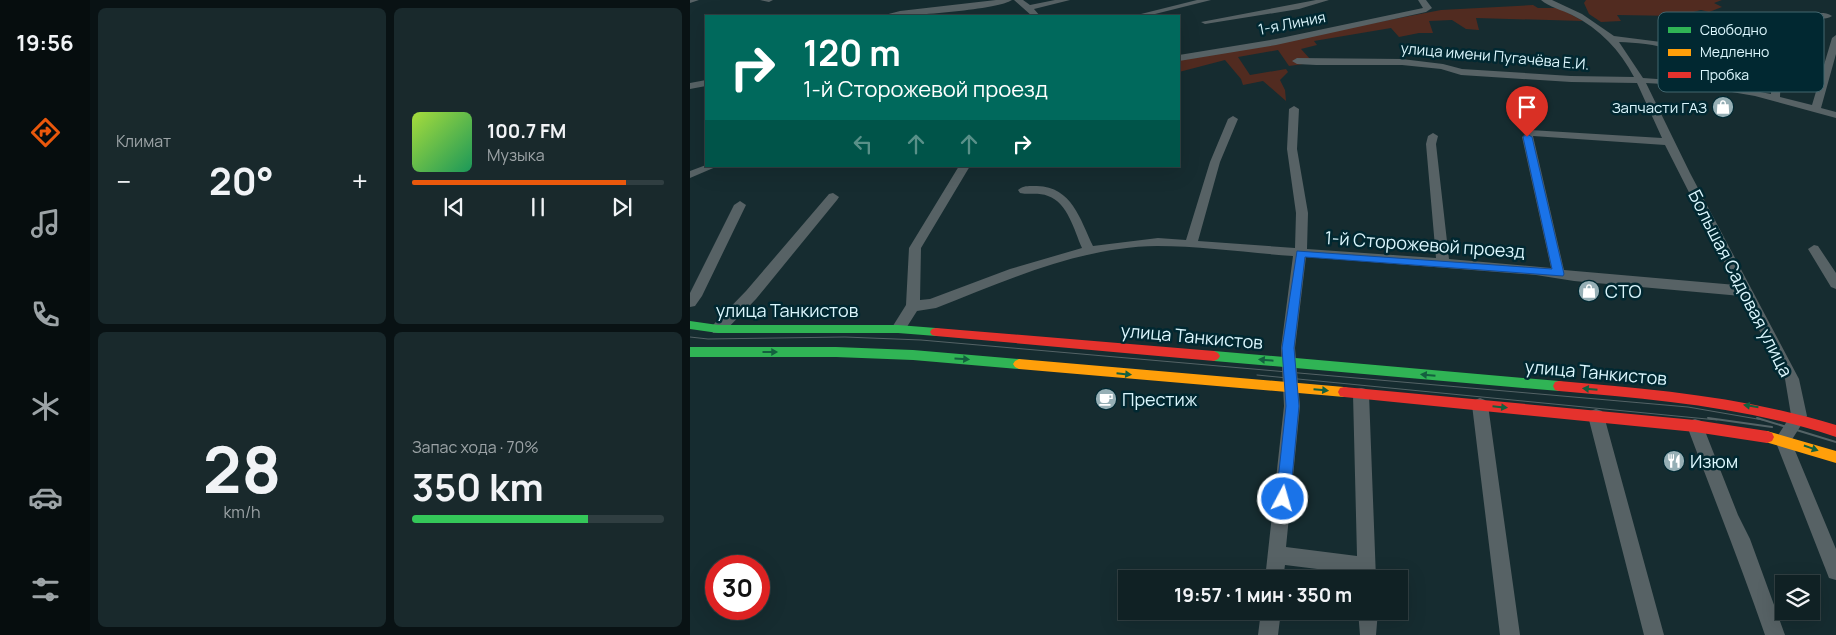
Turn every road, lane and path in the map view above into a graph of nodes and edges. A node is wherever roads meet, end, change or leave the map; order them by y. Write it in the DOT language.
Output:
graph roads {
  1 [pos="695,0"];
  2 [pos="764,0"];
  3 [pos="769,0"];
  4 [pos="1008,0"];
  5 [pos="1018,0"];
  6 [pos="1066,0"];
  7 [pos="1207,0"];
  8 [pos="1324,0"];
  9 [pos="1422,0"];
  10 [pos="1545,0"];
  11 [pos="1574,0"];
  12 [pos="690,1"];
  13 [pos="1029,8"];
  14 [pos="1572,11"];
  15 [pos="1832,14"];
  16 [pos="892,15"];
  17 [pos="1035,15"];
  18 [pos="1141,15"];
  19 [pos="1205,22"];
  20 [pos="1836,22"];
  21 [pos="1612,38"];
  22 [pos="1836,38"];
  23 [pos="1658,45"];
  24 [pos="1180,58"];
  25 [pos="1298,61"];
  26 [pos="1640,81"];
  27 [pos="1658,81"];
  28 [pos="1824,81"];
  29 [pos="705,83"];
  30 [pos="691,86"];
  31 [pos="1747,92"];
  32 [pos="1776,92"];
  33 [pos="1821,92"];
  34 [pos="1775,98"];
  35 [pos="1294,109"];
  36 [pos="1816,109"];
  37 [pos="1836,115"];
  38 [pos="1232,123"];
  39 [pos="1433,136"];
  40 [pos="1669,142"];
  41 [pos="710,167"];
  42 [pos="964,167"];
  43 [pos="690,175"];
  44 [pos="1024,190"];
  45 [pos="833,197"];
  46 [pos="740,204"];
  47 [pos="1191,242"];
  48 [pos="1088,249"];
  49 [pos="1814,249"];
  50 [pos="1301,253"];
  51 [pos="1443,264"];
  52 [pos="1559,274"];
  53 [pos="1836,284"];
  54 [pos="1745,291"];
  55 [pos="690,302"];
  56 [pos="913,306"];
  57 [pos="690,325"];
  58 [pos="718,329"];
  59 [pos="898,329"];
  60 [pos="690,352"];
  61 [pos="1289,363"];
  62 [pos="1291,387"];
  63 [pos="1361,394"];
  64 [pos="1480,405"];
  65 [pos="1596,416"];
  66 [pos="1799,416"];
  67 [pos="1695,426"];
  68 [pos="1836,431"];
  69 [pos="1784,440"];
  70 [pos="1836,458"];
  71 [pos="1277,556"];
  72 [pos="1275,570"];
  73 [pos="1355,570"];
  74 [pos="1366,570"];
  75 [pos="1836,570"];
  76 [pos="1270,620"];
  77 [pos="1368,620"];
  78 [pos="1368,631"];
  79 [pos="1268,635"];
  80 [pos="1510,635"];
  81 [pos="1654,635"];
  82 [pos="1775,635"];
  1 -- 12 [label="street"];
  2 -- 3 [label="street"];
  4 -- 16 [label="street"];
  5 -- 13 [label="street"];
  6 -- 13 [label="street"];
  7 -- 18 [label="street"];
  8 -- 19 [label="street"];
  9 -- 24 [label="street, 1-я Линия"];
  10 -- 14 [label="street"];
  11 -- 14 [label="street"];
  13 -- 17 [label="street"];
  14 -- 21 [label="street"];
  15 -- 20 [label="street"];
  21 -- 23 [label="street"];
  21 -- 26 [label="street, Большая Садовая улица"];
  22 -- 28 [label="street"];
  25 -- 26 [label="street, улица имени Пугачёва Е.И."];
  26 -- 27 [label="street, улица имени Пугачёва Е.И."];
  26 -- 40 [label="street, Большая Садовая улица"];
  29 -- 30 [label="street"];
  31 -- 34 [label="street, улица имени Пугачёва Е.И."];
  32 -- 34 [label="street"];
  33 -- 36 [label="street"];
  34 -- 36 [label="street, улица имени Пугачёва Е.И."];
  35 -- 50 [label="street"];
  36 -- 37 [label="street, улица имени Пугачёва Е.И."];
  38 -- 47 [label="street"];
  39 -- 51 [label="street"];
  40 -- 52 [label="street"];
  40 -- 54 [label="street, Большая Садовая улица"];
  41 -- 43 [label="street"];
  42 -- 56 [label="street"];
  44 -- 48 [label="street"];
  45 -- 58 [label="street"];
  46 -- 55 [label="street"];
  47 -- 48 [label="street"];
  47 -- 50 [label="street, 1-й Сторожевой проезд"];
  48 -- 56 [label="street"];
  49 -- 53 [label="street"];
  50 -- 51 [label="street, 1-й Сторожевой проезд"];
  50 -- 61 [label="street"];
  51 -- 52 [label="street, 1-й Сторожевой проезд"];
  52 -- 54 [label="street, 1-й Сторожевой проезд"];
  54 -- 66 [label="street, Большая Садовая улица"];
  56 -- 59 [label="street"];
  57 -- 58 [label="main road, улица Танкистов"];
  58 -- 59 [label="main road, улица Танкистов"];
  61 -- 59 [label="main road, улица Танкистов, one-way"];
  60 -- 62 [label="main road, one-way"];
  61 -- 62 [label="street"];
  66 -- 61 [label="main road, улица Танкистов, one-way"];
  62 -- 63 [label="main road, one-way"];
  62 -- 71 [label="street"];
  63 -- 64 [label="main road"];
  63 -- 74 [label="street"];
  64 -- 65 [label="main road, one-way"];
  64 -- 80 [label="street"];
  65 -- 67 [label="main road"];
  65 -- 81 [label="street"];
  66 -- 68 [label="main road, улица Танкистов"];
  66 -- 69 [label="street"];
  67 -- 69 [label="main road"];
  67 -- 82 [label="street"];
  69 -- 70 [label="main road, one-way"];
  69 -- 75 [label="street"];
  71 -- 72 [label="street"];
  71 -- 73 [label="street"];
  76 -- 79 [label="street"];
  77 -- 78 [label="street"];
}
